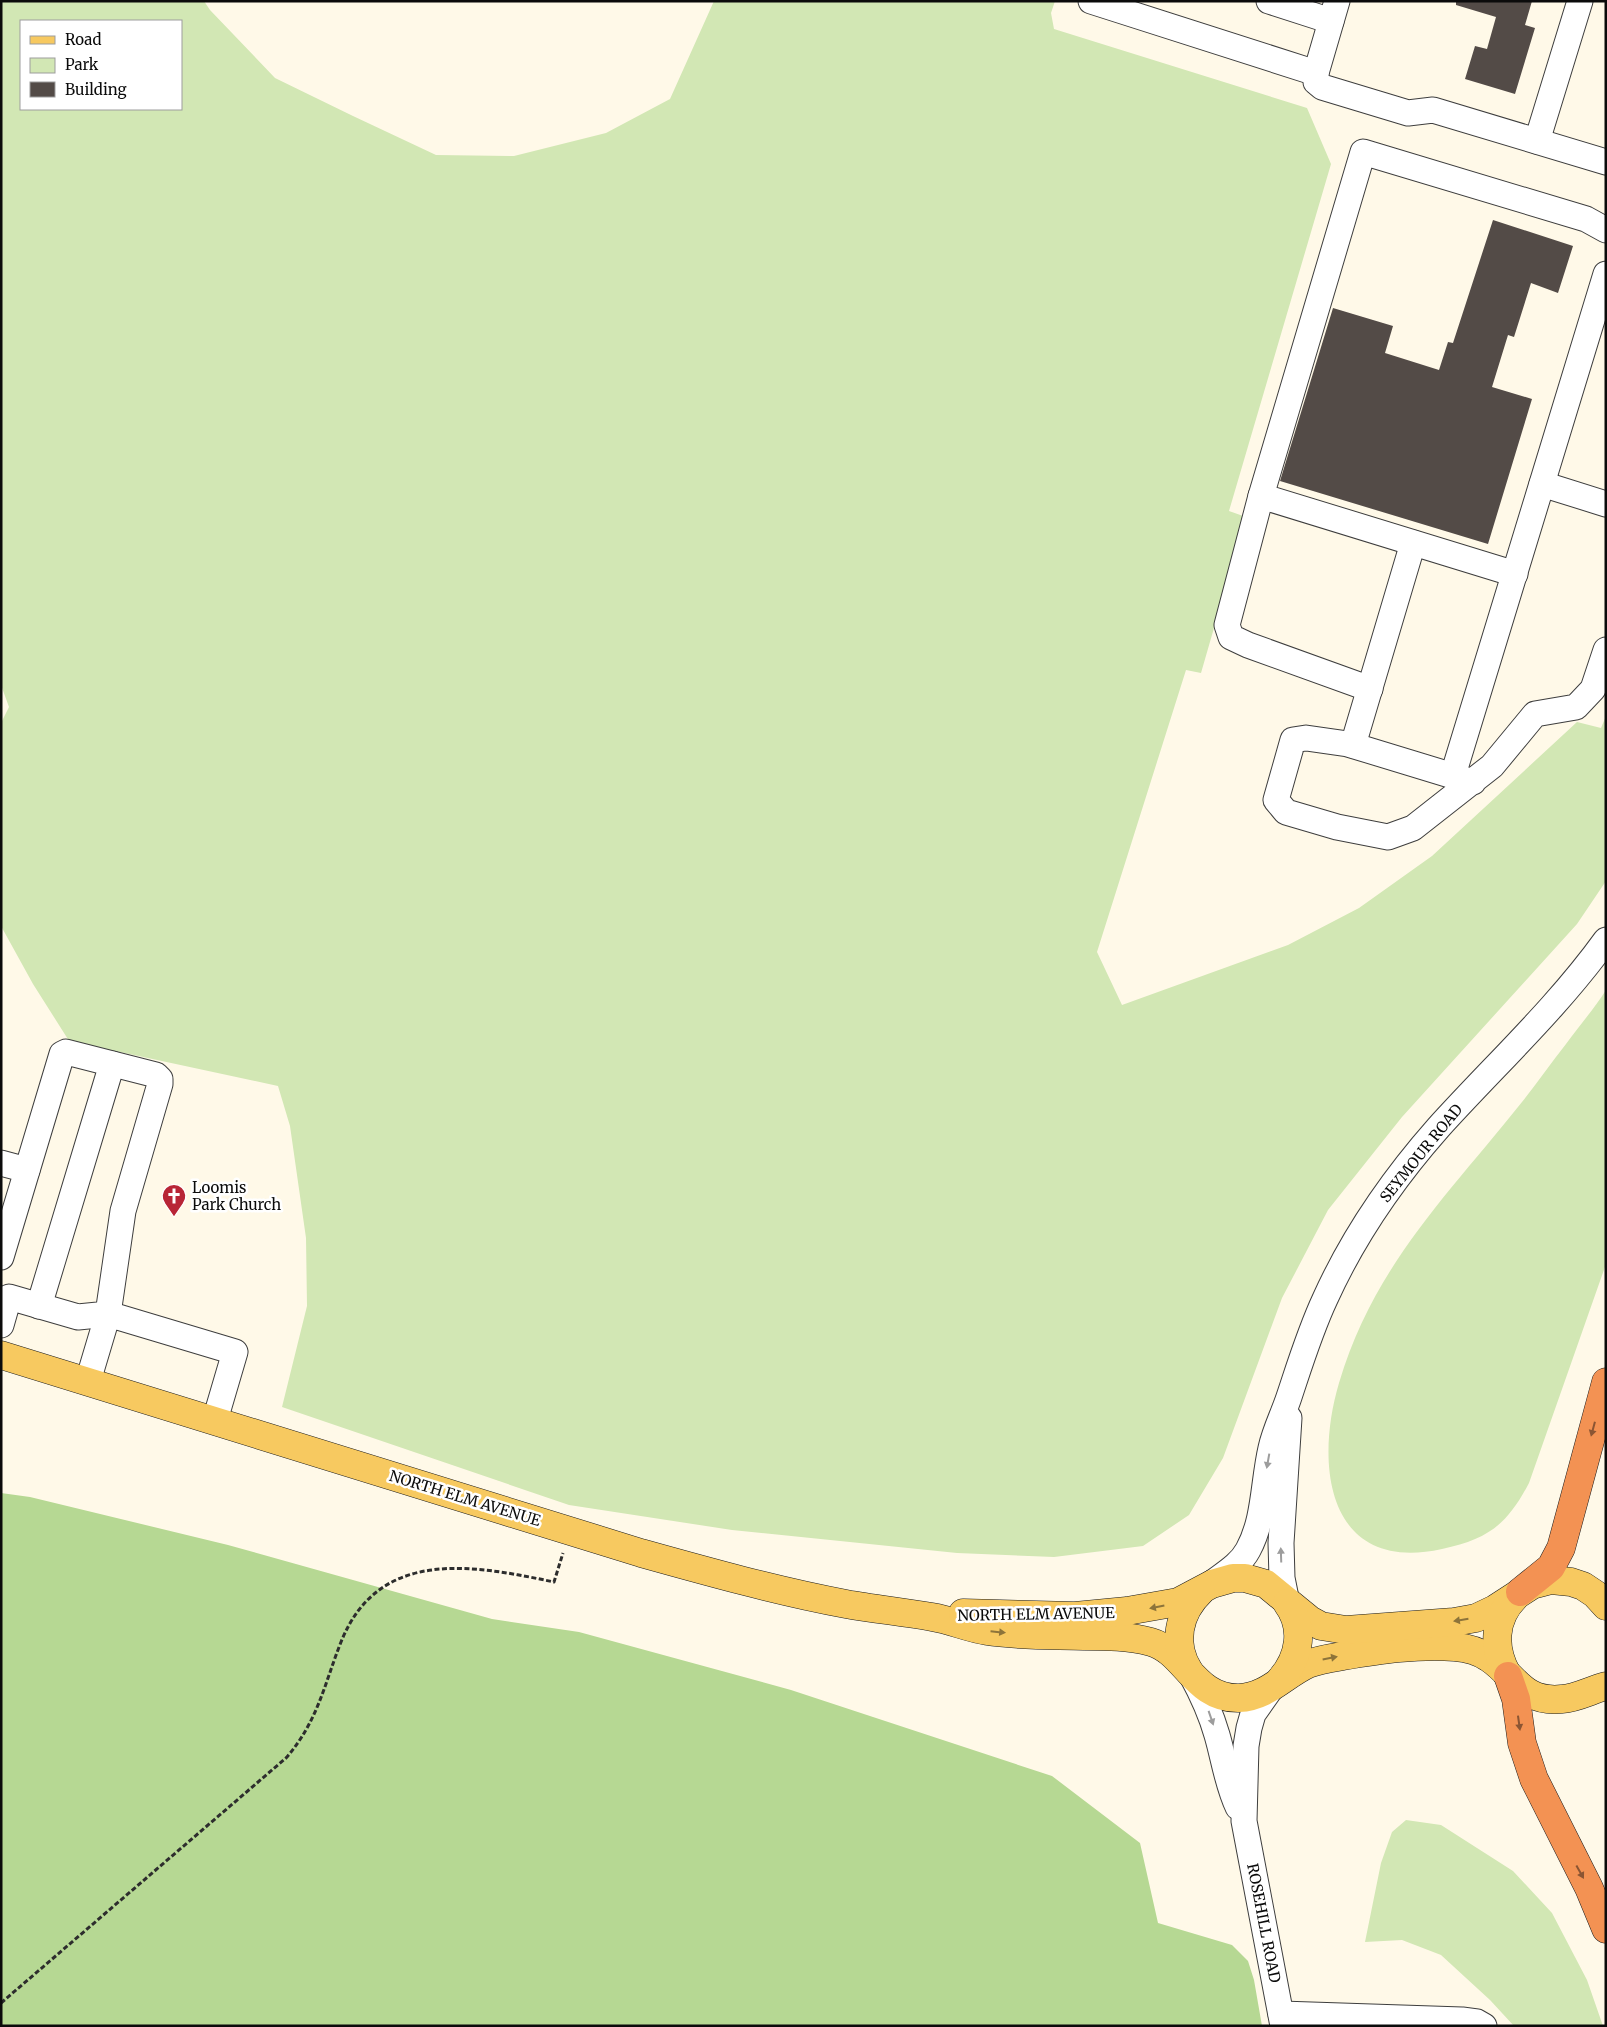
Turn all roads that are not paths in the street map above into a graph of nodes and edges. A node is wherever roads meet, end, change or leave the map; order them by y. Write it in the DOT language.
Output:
graph roads {
  1 [pos="1091,1"];
  2 [pos="1269,1"];
  3 [pos="1580,1"];
  4 [pos="1334,11"];
  5 [pos="1316,73"];
  6 [pos="1537,141"];
  7 [pos="1606,162"];
  8 [pos="1606,230"];
  9 [pos="1606,274"];
  10 [pos="1542,484"];
  11 [pos="1261,496"];
  12 [pos="1606,504"];
  13 [pos="1413,543"];
  14 [pos="1515,574"];
  15 [pos="1606,650"];
  16 [pos="1370,689"];
  17 [pos="1353,746"];
  18 [pos="1463,778"];
  19 [pos="1606,940"];
  20 [pos="112,1064"];
  21 [pos="1,1162"];
  22 [pos="27,1170"];
  23 [pos="1,1256"];
  24 [pos="5,1295"];
  25 [pos="39,1306"];
  26 [pos="108,1314"];
  27 [pos="1,1325"];
  28 [pos="1,1355"];
  29 [pos="88,1381"];
  30 [pos="1606,1382"];
  31 [pos="1288,1398"];
  32 [pos="215,1420"];
  33 [pos="1202,1590"];
  34 [pos="1520,1592"];
  35 [pos="1287,1603"];
  36 [pos="1606,1606"];
  37 [pos="934,1617"];
  38 [pos="1606,1673"];
  39 [pos="1191,1674"];
  40 [pos="1508,1676"];
  41 [pos="1272,1687"];
  42 [pos="1593,1690"];
  43 [pos="1244,1821"];
  44 [pos="1606,1929"];
  45 [pos="1282,2020"];
  46 [pos="1387,2021"];
  47 [pos="1484,2026"];
  1 -- 5 [label="street"];
  2 -- 4 [label="street"];
  3 -- 6 [label="street"];
  4 -- 5 [label="street"];
  5 -- 6 [label="street"];
  6 -- 7 [label="street"];
  8 -- 11 [label="street"];
  9 -- 10 [label="street"];
  10 -- 12 [label="street"];
  10 -- 14 [label="street"];
  11 -- 13 [label="street"];
  11 -- 16 [label="street"];
  13 -- 14 [label="street"];
  13 -- 16 [label="street"];
  14 -- 18 [label="street"];
  15 -- 18 [label="street"];
  16 -- 17 [label="street"];
  17 -- 18 [label="street"];
  17 -- 18 [label="street"];
  19 -- 31 [label="street, SEYMOUR ROAD"];
  20 -- 22 [label="street"];
  20 -- 25 [label="street"];
  20 -- 26 [label="street"];
  21 -- 22 [label="street"];
  22 -- 23 [label="street"];
  24 -- 25 [label="street"];
  24 -- 27 [label="street"];
  25 -- 26 [label="street"];
  26 -- 29 [label="street"];
  26 -- 32 [label="street"];
  28 -- 29 [label="main road, NORTH ELM AVENUE"];
  29 -- 32 [label="main road, NORTH ELM AVENUE"];
  30 -- 34 [label="highway, one-way"];
  31 -- 33 [label="street, SEYMOUR ROAD, one-way"];
  35 -- 31 [label="street, SEYMOUR ROAD, one-way"];
  32 -- 37 [label="main road, NORTH ELM AVENUE"];
  33 -- 35 [label="main road, NORTH ELM AVENUE"];
  33 -- 37 [label="main road, NORTH ELM AVENUE, one-way"];
  33 -- 39 [label="main road, ROSEHILL ROAD"];
  34 -- 35 [label="main road, NORTH ELM AVENUE, one-way"];
  34 -- 36 [label="main road, NORTH ELM AVENUE"];
  34 -- 40 [label="main road"];
  35 -- 41 [label="main road, SEYMOUR ROAD"];
  37 -- 39 [label="main road, NORTH ELM AVENUE, one-way"];
  38 -- 42 [label="main road"];
  39 -- 41 [label="main road, NORTH ELM AVENUE"];
  39 -- 43 [label="street, ROSEHILL ROAD, one-way"];
  41 -- 40 [label="main road, NORTH ELM AVENUE, one-way"];
  40 -- 42 [label="main road, NORTH ELM AVENUE"];
  40 -- 44 [label="highway, one-way"];
  41 -- 43 [label="street, ROSEHILL ROAD"];
  43 -- 45 [label="street, ROSEHILL ROAD"];
  45 -- 46 [label="street"];
  46 -- 47 [label="street"];
}
